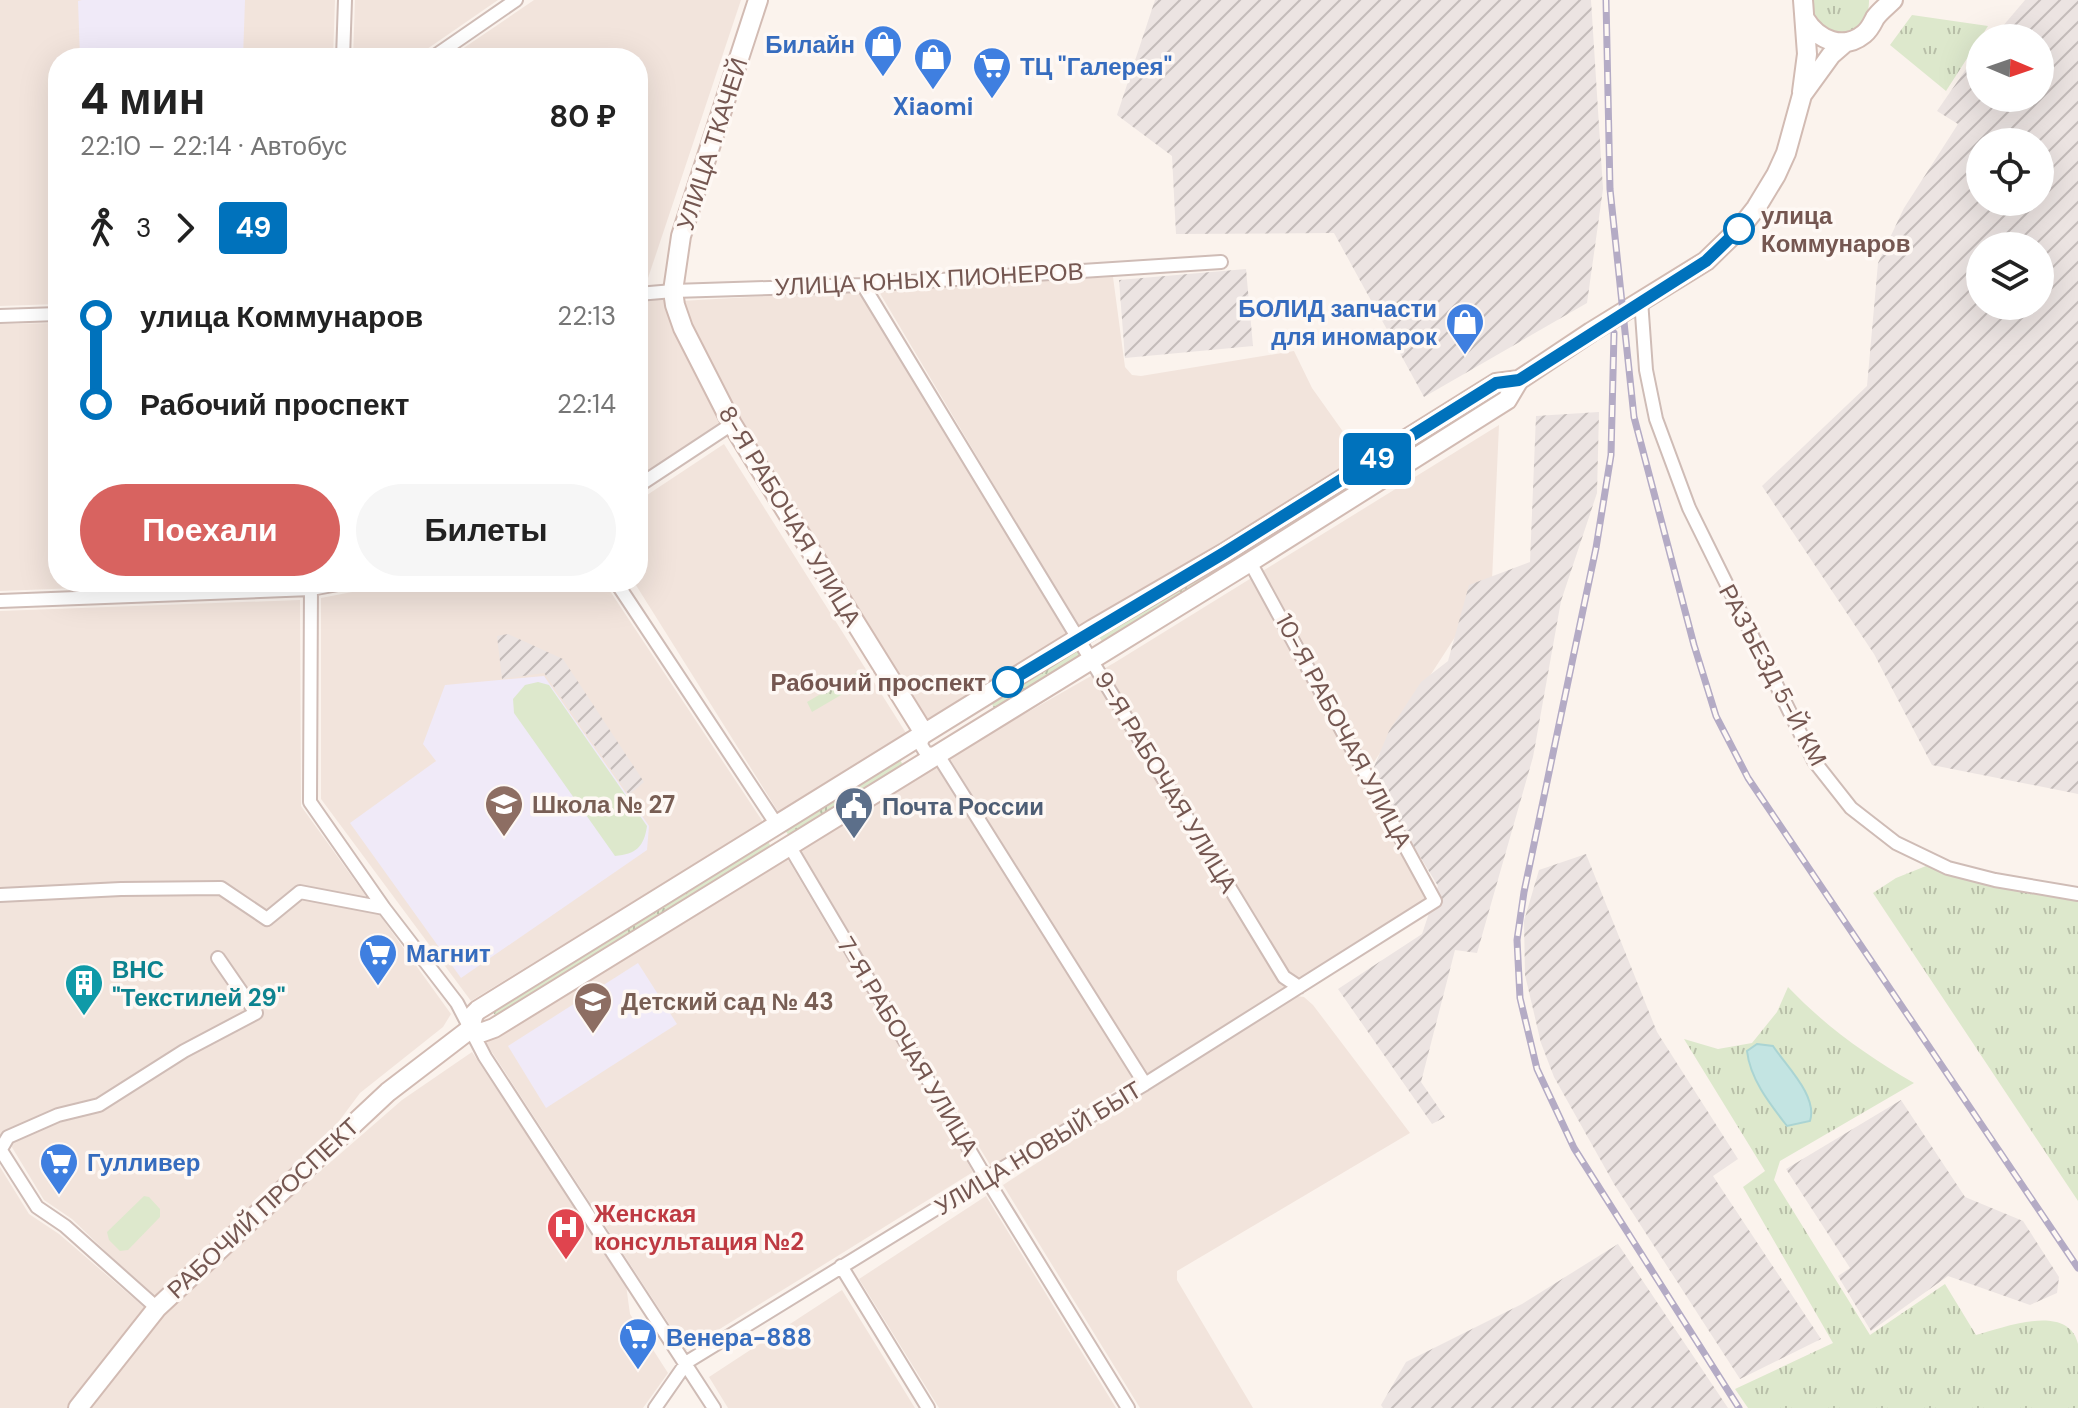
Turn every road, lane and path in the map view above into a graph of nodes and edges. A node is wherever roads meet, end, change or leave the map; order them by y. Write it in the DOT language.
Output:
graph roads {
  1 [pos="345,0"];
  2 [pos="516,0"];
  3 [pos="758,0"];
  4 [pos="1803,0"];
  5 [pos="1893,0"];
  6 [pos="1877,8"];
  7 [pos="1805,19"];
  8 [pos="1846,42"];
  9 [pos="343,48"];
  10 [pos="446,48"];
  11 [pos="1802,95"];
  12 [pos="1221,262"];
  13 [pos="863,285"];
  14 [pos="673,291"];
  15 [pos="648,293"];
  16 [pos="1641,300"];
  17 [pos="48,314"];
  18 [pos="0,316"];
  19 [pos="1519,380"];
  20 [pos="732,424"];
  21 [pos="648,479"];
  22 [pos="1250,562"];
  23 [pos="187,592"];
  24 [pos="311,592"];
  25 [pos="623,592"];
  26 [pos="0,601"];
  27 [pos="1079,639"];
  28 [pos="1091,660"];
  29 [pos="930,730"];
  30 [pos="945,751"];
  31 [pos="777,825"];
  32 [pos="790,847"];
  33 [pos="2078,894"];
  34 [pos="0,895"];
  35 [pos="1435,901"];
  36 [pos="384,908"];
  37 [pos="218,958"];
  38 [pos="1299,987"];
  39 [pos="469,1030"];
  40 [pos="1145,1084"];
  41 [pos="1,1149"];
  42 [pos="986,1178"];
  43 [pos="841,1266"];
  44 [pos="157,1308"];
  45 [pos="687,1362"];
  46 [pos="78,1408"];
  47 [pos="655,1408"];
  48 [pos="714,1408"];
  49 [pos="928,1408"];
  50 [pos="1128,1408"];
  1 -- 9 [label="street"];
  2 -- 10 [label="street"];
  3 -- 14 [label="street, УЛИЦА ТКАЧЕЙ"];
  4 -- 7 [label="street"];
  5 -- 6 [label="street, РАБОЧИЙ ПРОСПЕКТ"];
  6 -- 8 [label="street, РАБОЧИЙ ПРОСПЕКТ"];
  7 -- 8 [label="street"];
  7 -- 11 [label="street"];
  8 -- 11 [label="street, РАБОЧИЙ ПРОСПЕКТ"];
  11 -- 16 [label="street, РАБОЧИЙ ПРОСПЕКТ"];
  12 -- 13 [label="street, УЛИЦА ЮНЫХ ПИОНЕРОВ"];
  13 -- 14 [label="street, УЛИЦА ЮНЫХ ПИОНЕРОВ"];
  13 -- 27 [label="street, 9-Я РАБОЧАЯ УЛИЦА"];
  14 -- 15 [label="street, УЛИЦА ЮНЫХ ПИОНЕРОВ"];
  14 -- 20 [label="street, 8-Я РАБОЧАЯ УЛИЦА"];
  16 -- 19 [label="street, РАБОЧИЙ ПРОСПЕКТ"];
  16 -- 33 [label="street, РАЗЪЕЗД 5-Й КМ"];
  17 -- 18 [label="street"];
  19 -- 22 [label="street, РАБОЧИЙ ПРОСПЕКТ"];
  19 -- 27 [label="street, РАБОЧИЙ ПРОСПЕКТ"];
  20 -- 21 [label="street"];
  20 -- 29 [label="street, 8-Я РАБОЧАЯ УЛИЦА"];
  22 -- 28 [label="street, РАБОЧИЙ ПРОСПЕКТ"];
  22 -- 35 [label="street, 10-Я РАБОЧАЯ УЛИЦА"];
  23 -- 26 [label="street"];
  24 -- 36 [label="street"];
  25 -- 31 [label="street"];
  27 -- 28 [label="street, 9-Я РАБОЧАЯ УЛИЦА"];
  27 -- 29 [label="street, РАБОЧИЙ ПРОСПЕКТ"];
  28 -- 30 [label="street, РАБОЧИЙ ПРОСПЕКТ"];
  28 -- 38 [label="street, 9-Я РАБОЧАЯ УЛИЦА"];
  29 -- 30 [label="street"];
  29 -- 30 [label="street"];
  29 -- 31 [label="street, РАБОЧИЙ ПРОСПЕКТ"];
  30 -- 32 [label="street, РАБОЧИЙ ПРОСПЕКТ"];
  30 -- 40 [label="street"];
  31 -- 39 [label="street, РАБОЧИЙ ПРОСПЕКТ"];
  32 -- 39 [label="street, РАБОЧИЙ ПРОСПЕКТ"];
  32 -- 42 [label="street, 7-Я РАБОЧАЯ УЛИЦА"];
  34 -- 36 [label="street"];
  35 -- 38 [label="street, УЛИЦА НОВЫЙ БЫТ"];
  36 -- 39 [label="street"];
  37 -- 41 [label="street"];
  38 -- 40 [label="street, УЛИЦА НОВЫЙ БЫТ"];
  39 -- 44 [label="street, РАБОЧИЙ ПРОСПЕКТ"];
  39 -- 45 [label="street"];
  40 -- 42 [label="street, УЛИЦА НОВЫЙ БЫТ"];
  41 -- 44 [label="street"];
  42 -- 43 [label="street, УЛИЦА НОВЫЙ БЫТ"];
  42 -- 50 [label="street, 7-Я РАБОЧАЯ УЛИЦА"];
  43 -- 45 [label="street, УЛИЦА НОВЫЙ БЫТ"];
  43 -- 49 [label="street"];
  44 -- 46 [label="street, РАБОЧИЙ ПРОСПЕКТ"];
  45 -- 47 [label="street, УЛИЦА НОВЫЙ БЫТ"];
  45 -- 48 [label="street"];
}
